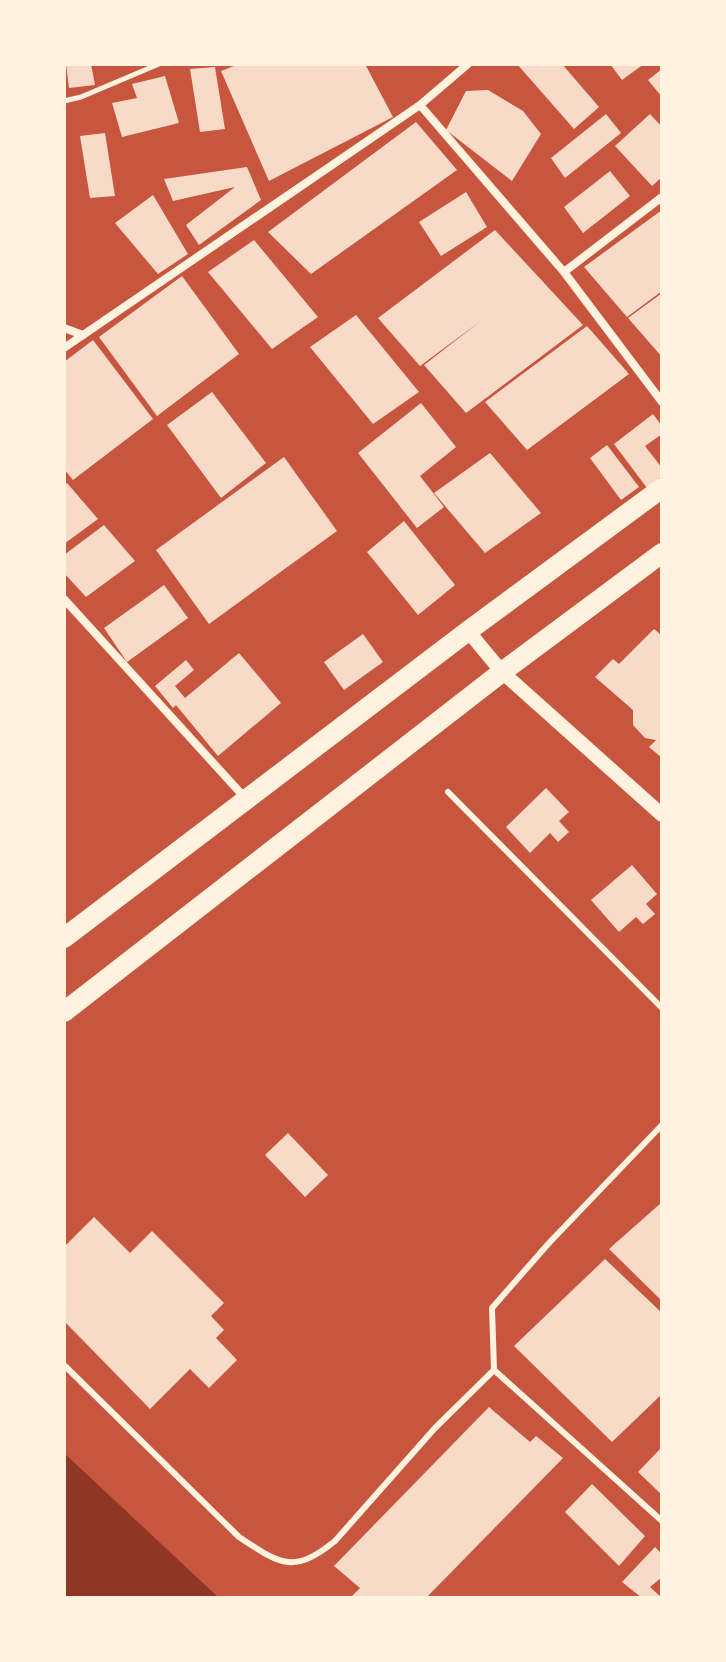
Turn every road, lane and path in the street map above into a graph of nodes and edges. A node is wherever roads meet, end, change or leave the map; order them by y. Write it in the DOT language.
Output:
graph roads {
  1 [pos="159,64"];
  2 [pos="468,64"];
  3 [pos="64,101"];
  4 [pos="420,105"];
  5 [pos="662,197"];
  6 [pos="564,272"];
  7 [pos="64,328"];
  8 [pos="83,335"];
  9 [pos="64,348"];
  10 [pos="662,402"];
  11 [pos="662,488"];
  12 [pos="662,553"];
  13 [pos="64,599"];
  14 [pos="468,631"];
  15 [pos="502,672"];
  16 [pos="448,792"];
  17 [pos="246,799"];
  18 [pos="662,815"];
  19 [pos="64,938"];
  20 [pos="662,1008"];
  21 [pos="64,1012"];
  22 [pos="662,1125"];
  23 [pos="655,1133"];
  24 [pos="662,1139"];
  25 [pos="64,1365"];
  26 [pos="494,1370"];
  27 [pos="662,1521"];
  1 -- 3 [label="path"];
  2 -- 4 [label="street"];
  4 -- 6 [label="street"];
  4 -- 8 [label="street"];
  5 -- 6 [label="street"];
  6 -- 10 [label="street"];
  7 -- 8 [label="street"];
  8 -- 9 [label="street"];
  11 -- 14 [label="main road"];
  12 -- 15 [label="main road"];
  13 -- 17 [label="street"];
  14 -- 15 [label="street"];
  14 -- 17 [label="main road"];
  15 -- 18 [label="street"];
  15 -- 21 [label="main road"];
  16 -- 20 [label="lane"];
  17 -- 19 [label="main road"];
  22 -- 23 [label="lane"];
  23 -- 24 [label="lane"];
  23 -- 26 [label="lane"];
  25 -- 26 [label="lane"];
  26 -- 27 [label="lane"];
}
